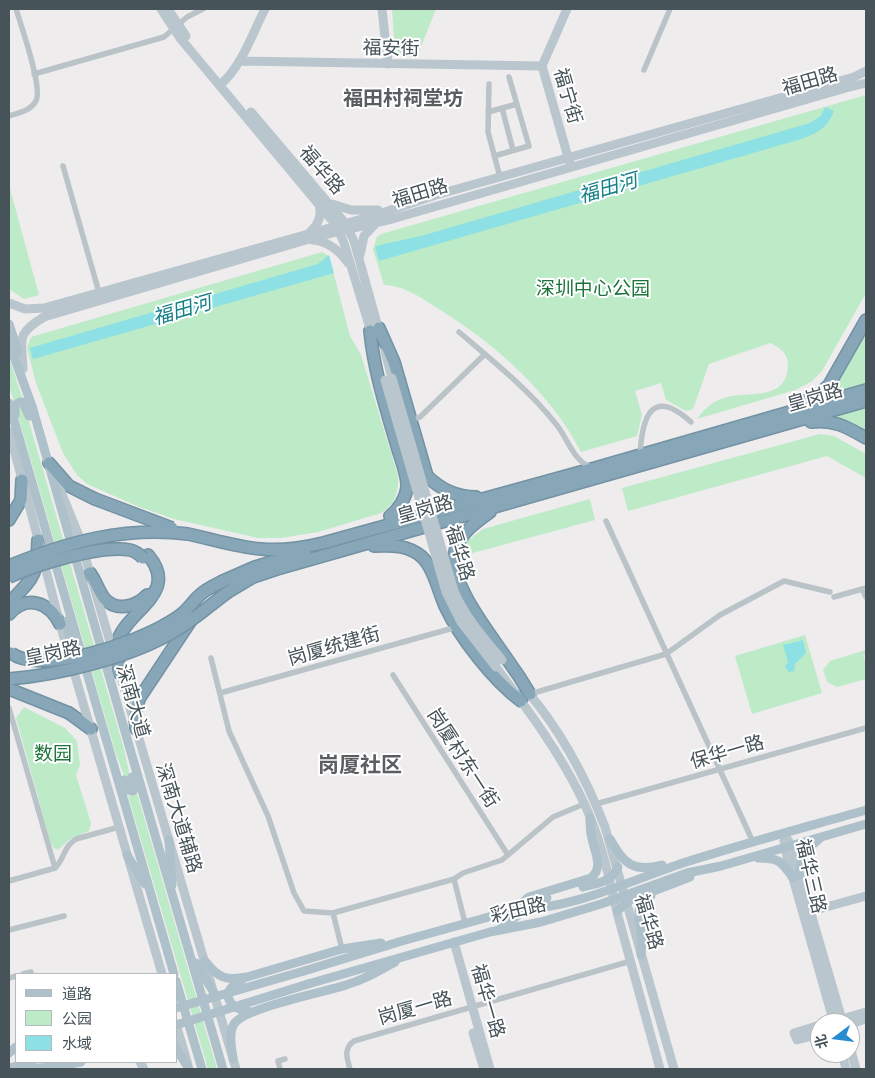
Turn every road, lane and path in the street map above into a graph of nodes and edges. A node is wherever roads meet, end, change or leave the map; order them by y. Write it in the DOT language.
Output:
graph roads {
  1 [pos="16,9"];
  2 [pos="161,9"];
  3 [pos="168,9"];
  4 [pos="203,9"];
  5 [pos="265,9"];
  6 [pos="382,9"];
  7 [pos="567,9"];
  8 [pos="670,9"];
  9 [pos="176,27"];
  10 [pos="239,61"];
  11 [pos="388,64"];
  12 [pos="542,66"];
  13 [pos="644,70"];
  14 [pos="866,71"];
  15 [pos="34,74"];
  16 [pos="509,76"];
  17 [pos="222,83"];
  18 [pos="866,83"];
  19 [pos="489,84"];
  20 [pos="516,104"];
  21 [pos="502,108"];
  22 [pos="488,112"];
  23 [pos="9,116"];
  24 [pos="514,150"];
  25 [pos="494,156"];
  26 [pos="570,162"];
  27 [pos="63,166"];
  28 [pos="500,177"];
  29 [pos="322,201"];
  30 [pos="390,209"];
  31 [pos="376,223"];
  32 [pos="342,227"];
  33 [pos="306,237"];
  34 [pos="360,262"];
  35 [pos="352,270"];
  36 [pos="100,296"];
  37 [pos="9,303"];
  38 [pos="866,320"];
  39 [pos="9,324"];
  40 [pos="374,330"];
  41 [pos="458,332"];
  42 [pos="9,344"];
  43 [pos="485,354"];
  44 [pos="23,369"];
  45 [pos="24,384"];
  46 [pos="866,390"];
  47 [pos="866,401"];
  48 [pos="9,403"];
  49 [pos="778,416"];
  50 [pos="410,420"];
  51 [pos="691,422"];
  52 [pos="772,428"];
  53 [pos="12,429"];
  54 [pos="866,438"];
  55 [pos="42,440"];
  56 [pos="640,456"];
  57 [pos="49,463"];
  58 [pos="424,468"];
  59 [pos="596,468"];
  60 [pos="404,472"];
  61 [pos="22,480"];
  62 [pos="486,497"];
  63 [pos="497,507"];
  64 [pos="390,516"];
  65 [pos="11,517"];
  66 [pos="606,521"];
  67 [pos="365,522"];
  68 [pos="188,534"];
  69 [pos="354,535"];
  70 [pos="38,540"];
  71 [pos="322,543"];
  72 [pos="76,544"];
  73 [pos="360,546"];
  74 [pos="145,556"];
  75 [pos="9,566"];
  76 [pos="455,569"];
  77 [pos="90,573"];
  78 [pos="433,576"];
  79 [pos="9,577"];
  80 [pos="61,586"];
  81 [pos="864,589"];
  82 [pos="866,597"];
  83 [pos="9,603"];
  84 [pos="9,614"];
  85 [pos="190,622"];
  86 [pos="60,624"];
  87 [pos="457,627"];
  88 [pos="666,654"];
  89 [pos="9,655"];
  90 [pos="211,658"];
  91 [pos="71,670"];
  92 [pos="119,673"];
  93 [pos="393,675"];
  94 [pos="9,679"];
  95 [pos="9,689"];
  96 [pos="220,693"];
  97 [pos="526,698"];
  98 [pos="9,708"];
  99 [pos="11,723"];
  100 [pos="866,728"];
  101 [pos="91,729"];
  102 [pos="136,729"];
  103 [pos="128,742"];
  104 [pos="109,748"];
  105 [pos="719,770"];
  106 [pos="584,804"];
  107 [pos="596,804"];
  108 [pos="866,810"];
  109 [pos="590,818"];
  110 [pos="866,824"];
  111 [pos="119,827"];
  112 [pos="784,834"];
  113 [pos="822,836"];
  114 [pos="610,839"];
  115 [pos="169,840"];
  116 [pos="749,843"];
  117 [pos="787,846"];
  118 [pos="127,855"];
  119 [pos="508,856"];
  120 [pos="750,857"];
  121 [pos="686,862"];
  122 [pos="721,866"];
  123 [pos="618,867"];
  124 [pos="56,868"];
  125 [pos="701,870"];
  126 [pos="796,876"];
  127 [pos="454,879"];
  128 [pos="9,881"];
  129 [pos="610,884"];
  130 [pos="622,885"];
  131 [pos="152,895"];
  132 [pos="172,895"];
  133 [pos="866,896"];
  134 [pos="614,899"];
  135 [pos="626,899"];
  136 [pos="866,900"];
  137 [pos="809,908"];
  138 [pos="514,910"];
  139 [pos="526,910"];
  140 [pos="617,911"];
  141 [pos="333,914"];
  142 [pos="64,916"];
  143 [pos="478,920"];
  144 [pos="814,920"];
  145 [pos="465,923"];
  146 [pos="9,930"];
  147 [pos="490,932"];
  148 [pos="402,941"];
  149 [pos="455,942"];
  150 [pos="187,946"];
  151 [pos="342,949"];
  152 [pos="641,955"];
  153 [pos="405,957"];
  154 [pos="170,959"];
  155 [pos="205,961"];
  156 [pos="631,961"];
  157 [pos="31,972"];
  158 [pos="27,973"];
  159 [pos="160,973"];
  160 [pos="170,973"];
  161 [pos="174,973"];
  162 [pos="247,977"];
  163 [pos="178,988"];
  164 [pos="214,993"];
  165 [pos="178,1007"];
  166 [pos="469,1008"];
  167 [pos="252,1012"];
  168 [pos="836,1013"];
  169 [pos="837,1013"];
  170 [pos="178,1023"];
  171 [pos="810,1028"];
  172 [pos="178,1031"];
  173 [pos="810,1036"];
  174 [pos="178,1051"];
  175 [pos="233,1059"];
  176 [pos="285,1059"];
  177 [pos="28,1063"];
  178 [pos="75,1063"];
  179 [pos="9,1068"];
  180 [pos="24,1069"];
  181 [pos="189,1069"];
  182 [pos="202,1069"];
  183 [pos="223,1069"];
  184 [pos="236,1069"];
  185 [pos="280,1069"];
  186 [pos="350,1069"];
  187 [pos="484,1069"];
  188 [pos="490,1069"];
  189 [pos="660,1069"];
  190 [pos="674,1069"];
  1 -- 15 [label="street"];
  2 -- 9 [label="main road, 福华路"];
  3 -- 9 [label="main road, 福华路"];
  4 -- 9 [label="street"];
  5 -- 10 [label="main road"];
  6 -- 11 [label="main road"];
  7 -- 12 [label="main road, 福宁街"];
  8 -- 13 [label="street"];
  9 -- 15 [label="street"];
  9 -- 17 [label="main road, 福华路"];
  10 -- 11 [label="main road, 福安街"];
  10 -- 17 [label="main road"];
  11 -- 12 [label="main road, 福安街"];
  12 -- 26 [label="main road, 福宁街"];
  14 -- 26 [label="main road, 福田路"];
  15 -- 23 [label="street"];
  16 -- 20 [label="street"];
  17 -- 29 [label="main road, 福华路"];
  18 -- 26 [label="main road, 福田路"];
  19 -- 22 [label="street"];
  20 -- 21 [label="street"];
  20 -- 24 [label="street"];
  21 -- 22 [label="street"];
  21 -- 24 [label="street"];
  22 -- 25 [label="street"];
  24 -- 25 [label="street"];
  25 -- 28 [label="street"];
  26 -- 28 [label="main road, 福田路"];
  26 -- 31 [label="main road, 福田路"];
  27 -- 36 [label="street"];
  28 -- 30 [label="main road, 福田路"];
  29 -- 30 [label="main road"];
  29 -- 32 [label="main road, 福华路"];
  29 -- 33 [label="main road"];
  30 -- 32 [label="main road, 福田路"];
  31 -- 32 [label="main road, 福田路"];
  31 -- 34 [label="main road"];
  32 -- 33 [label="main road, 福田路"];
  32 -- 34 [label="main road, 福华路"];
  32 -- 35 [label="main road, 福华路"];
  33 -- 35 [label="main road"];
  33 -- 36 [label="main road, 福田路"];
  34 -- 40 [label="main road, 福华路"];
  35 -- 40 [label="main road, 福华路"];
  36 -- 37 [label="main road, 福田路"];
  36 -- 44 [label="main road, 福田路"];
  38 -- 49 [label="highway"];
  39 -- 44 [label="main road"];
  40 -- 50 [label="highway"];
  40 -- 60 [label="highway"];
  40 -- 97 [label="main road, 福华路, bridge"];
  41 -- 43 [label="street"];
  42 -- 45 [label="main road, 深南大道"];
  43 -- 50 [label="street"];
  43 -- 59 [label="street"];
  44 -- 45 [label="main road"];
  45 -- 55 [label="main road, 深南大道"];
  46 -- 49 [label="highway, 皇岗路"];
  47 -- 52 [label="highway, 皇岗路"];
  48 -- 53 [label="main road, 深南大道"];
  49 -- 56 [label="highway, 皇岗路"];
  50 -- 58 [label="highway"];
  51 -- 56 [label="street"];
  52 -- 54 [label="highway"];
  52 -- 63 [label="highway, 皇岗路"];
  53 -- 55 [label="main road"];
  53 -- 61 [label="main road"];
  53 -- 80 [label="main road, 深南大道"];
  55 -- 57 [label="main road, 深南大道"];
  56 -- 59 [label="highway, 皇岗路"];
  57 -- 68 [label="highway, bridge"];
  57 -- 77 [label="main road, 深南大道辅路"];
  57 -- 103 [label="main road, 深南大道"];
  58 -- 60 [label="highway"];
  58 -- 62 [label="highway"];
  59 -- 62 [label="highway, 皇岗路"];
  60 -- 64 [label="highway"];
  61 -- 65 [label="highway"];
  61 -- 70 [label="main road"];
  62 -- 69 [label="highway, 皇岗路"];
  63 -- 73 [label="highway, 皇岗路"];
  63 -- 76 [label="highway"];
  66 -- 88 [label="street"];
  67 -- 69 [label="highway"];
  68 -- 71 [label="highway, 皇岗路"];
  68 -- 72 [label="highway, 皇岗路, bridge"];
  69 -- 71 [label="highway, 皇岗路"];
  70 -- 83 [label="highway"];
  70 -- 86 [label="main road"];
  71 -- 89 [label="highway, bridge"];
  72 -- 74 [label="highway"];
  72 -- 75 [label="highway, 皇岗路, bridge"];
  73 -- 78 [label="highway"];
  73 -- 85 [label="highway, 皇岗路, bridge"];
  74 -- 77 [label="highway"];
  74 -- 79 [label="highway, bridge"];
  74 -- 92 [label="highway"];
  76 -- 78 [label="highway"];
  76 -- 97 [label="highway"];
  77 -- 92 [label="main road, 深南大道辅路"];
  78 -- 87 [label="highway"];
  80 -- 91 [label="main road"];
  80 -- 104 [label="main road, 深南大道"];
  81 -- 82 [label="street"];
  81 -- 88 [label="street"];
  84 -- 86 [label="highway"];
  85 -- 91 [label="highway, 皇岗路, bridge"];
  85 -- 102 [label="highway"];
  86 -- 91 [label="main road"];
  87 -- 96 [label="street, 岗厦统建街"];
  87 -- 97 [label="highway"];
  88 -- 97 [label="street"];
  88 -- 105 [label="street"];
  89 -- 91 [label="highway, bridge"];
  90 -- 96 [label="street"];
  91 -- 94 [label="highway, 皇岗路, bridge"];
  91 -- 101 [label="main road"];
  92 -- 102 [label="main road, 深南大道辅路"];
  93 -- 119 [label="street, 岗厦村东一街"];
  95 -- 101 [label="highway, bridge"];
  96 -- 141 [label="street"];
  97 -- 106 [label="main road, 福华路"];
  97 -- 107 [label="main road, 福华路"];
  98 -- 99 [label="street"];
  99 -- 124 [label="street"];
  100 -- 105 [label="street, 保华一路"];
  101 -- 111 [label="main road"];
  102 -- 115 [label="main road, 深南大道辅路"];
  103 -- 104 [label="main road"];
  103 -- 132 [label="main road, 深南大道"];
  104 -- 131 [label="main road, 深南大道"];
  105 -- 107 [label="street, 保华一路"];
  105 -- 116 [label="street"];
  106 -- 109 [label="main road, 福华路"];
  106 -- 119 [label="street"];
  107 -- 114 [label="main road, 福华路"];
  108 -- 112 [label="main road, 彩田路"];
  109 -- 129 [label="main road, 福华路"];
  109 -- 138 [label="main road, 彩田路"];
  110 -- 113 [label="main road, 彩田路"];
  111 -- 118 [label="main road"];
  111 -- 124 [label="street"];
  112 -- 116 [label="main road, 彩田路"];
  112 -- 117 [label="main road, 福华三路"];
  113 -- 117 [label="main road, 彩田路"];
  113 -- 126 [label="main road"];
  114 -- 121 [label="main road"];
  114 -- 123 [label="main road, 福华路"];
  115 -- 132 [label="main road"];
  115 -- 155 [label="main road, 深南大道辅路"];
  116 -- 121 [label="main road, 彩田路"];
  116 -- 125 [label="main road"];
  117 -- 120 [label="main road, 彩田路"];
  117 -- 126 [label="main road, 福华三路"];
  118 -- 131 [label="main road"];
  118 -- 159 [label="main road"];
  119 -- 127 [label="street"];
  120 -- 122 [label="main road, 彩田路"];
  120 -- 126 [label="main road"];
  121 -- 130 [label="main road, 彩田路"];
  122 -- 125 [label="main road, 彩田路"];
  122 -- 152 [label="main road"];
  123 -- 129 [label="main road"];
  123 -- 130 [label="main road, 福华路"];
  124 -- 128 [label="street"];
  125 -- 135 [label="main road, 彩田路"];
  126 -- 137 [label="main road, 福华三路"];
  126 -- 168 [label="main road, 福华三路"];
  127 -- 141 [label="street"];
  127 -- 145 [label="street"];
  129 -- 130 [label="main road, 彩田路"];
  129 -- 134 [label="main road, 福华路"];
  129 -- 139 [label="main road, 彩田路"];
  130 -- 135 [label="main road, 福华路"];
  131 -- 154 [label="main road, 深南大道"];
  132 -- 150 [label="main road, 深南大道"];
  133 -- 137 [label="main road"];
  134 -- 135 [label="main road, 彩田路"];
  134 -- 140 [label="main road, 福华路"];
  134 -- 147 [label="main road, 彩田路"];
  135 -- 140 [label="main road"];
  135 -- 152 [label="main road, 福华路"];
  136 -- 144 [label="main road"];
  137 -- 144 [label="main road, 福华三路"];
  138 -- 139 [label="main road, 彩田路"];
  138 -- 143 [label="main road, 彩田路"];
  139 -- 147 [label="main road"];
  140 -- 156 [label="main road, 福华路"];
  141 -- 151 [label="street"];
  142 -- 146 [label="street"];
  143 -- 145 [label="main road, 彩田路"];
  143 -- 149 [label="main road"];
  144 -- 169 [label="main road, 福华三路"];
  145 -- 148 [label="main road, 彩田路"];
  147 -- 149 [label="main road, 彩田路"];
  148 -- 151 [label="main road"];
  148 -- 165 [label="main road, 彩田路, bridge"];
  149 -- 153 [label="main road, 彩田路"];
  149 -- 166 [label="main road, 福华一路"];
  150 -- 164 [label="main road"];
  150 -- 183 [label="main road, 深南大道"];
  151 -- 162 [label="main road"];
  152 -- 190 [label="main road, 福华路"];
  153 -- 167 [label="main road"];
  153 -- 170 [label="main road, 彩田路, bridge"];
  154 -- 160 [label="main road"];
  154 -- 161 [label="main road, 深南大道"];
  155 -- 162 [label="main road"];
  155 -- 164 [label="main road, 深南大道辅路"];
  156 -- 166 [label="street, 岗厦一路"];
  156 -- 189 [label="main road, 福华路"];
  157 -- 158 [label="street"];
  162 -- 167 [label="main road"];
  163 -- 182 [label="main road"];
  164 -- 175 [label="main road, 深南大道辅路"];
  166 -- 186 [label="street, 岗厦一路"];
  166 -- 187 [label="main road, 福华一路"];
  166 -- 188 [label="main road, 福华一路"];
  167 -- 175 [label="main road"];
  171 -- 173 [label="main road"];
  172 -- 181 [label="main road"];
  174 -- 181 [label="main road"];
  175 -- 184 [label="main road, 深南大道辅路"];
  176 -- 185 [label="street"];
  177 -- 179 [label="main road"];
  178 -- 180 [label="main road"];
  179 -- 180 [label="main road"];
}
